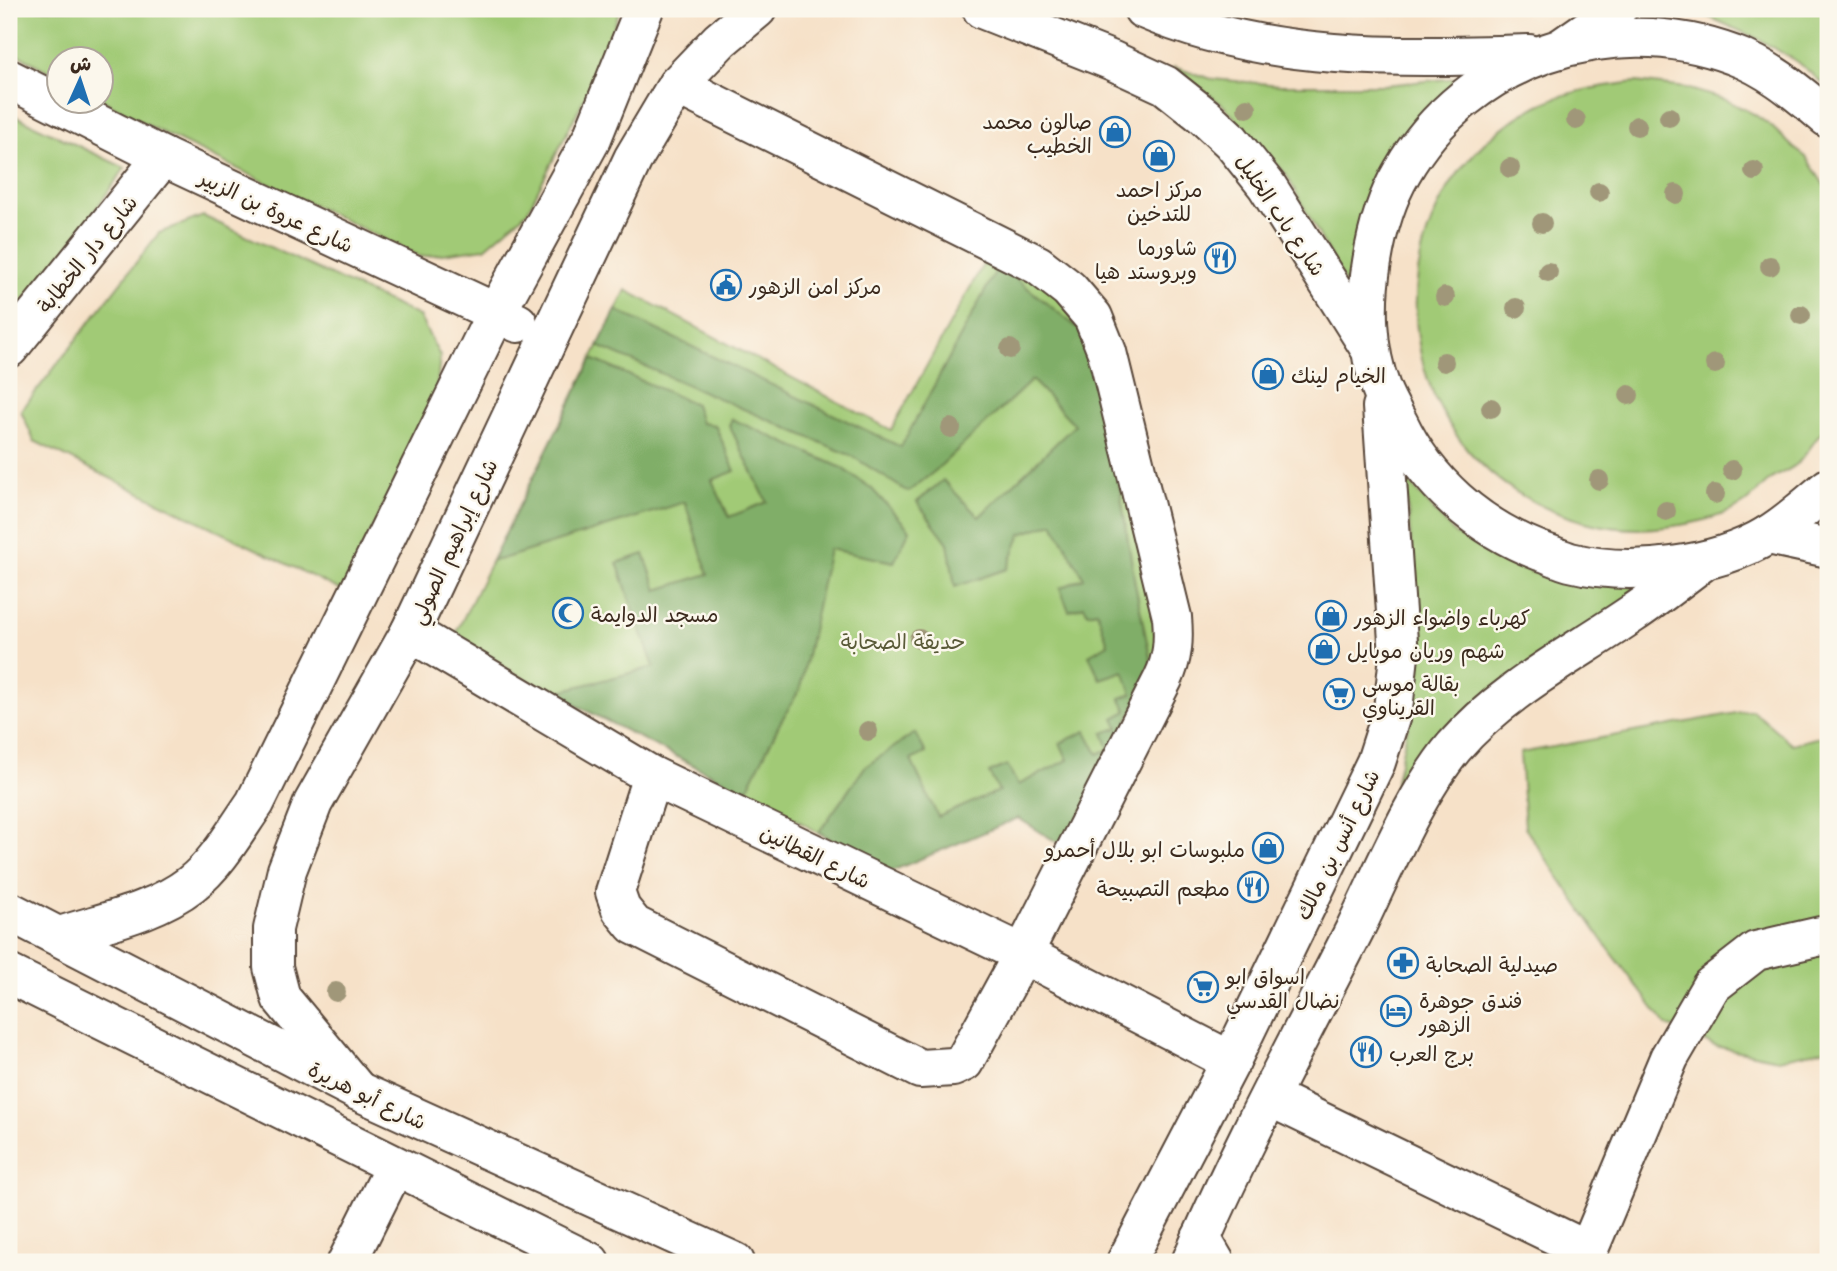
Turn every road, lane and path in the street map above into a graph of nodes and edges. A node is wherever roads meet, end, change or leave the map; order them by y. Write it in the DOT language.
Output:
graph roads {
  1 [pos="644,9"];
  2 [pos="757,9"];
  3 [pos="982,9"];
  4 [pos="1143,9"];
  5 [pos="1617,9"];
  6 [pos="1551,50"];
  7 [pos="9,79"];
  8 [pos="677,85"];
  9 [pos="1828,118"];
  10 [pos="163,157"];
  11 [pos="496,313"];
  12 [pos="547,337"];
  13 [pos="9,348"];
  14 [pos="1371,351"];
  15 [pos="1381,388"];
  16 [pos="1828,488"];
  17 [pos="1768,535"];
  18 [pos="1828,548"];
  19 [pos="1704,561"];
  20 [pos="410,632"];
  21 [pos="652,776"];
  22 [pos="9,911"];
  23 [pos="60,936"];
  24 [pos="1828,937"];
  25 [pos="1023,954"];
  26 [pos="9,974"];
  27 [pos="1231,1061"];
  28 [pos="358,1091"];
  29 [pos="1270,1097"];
  30 [pos="395,1166"];
  31 [pos="1203,1254"];
  32 [pos="1586,1256"];
  33 [pos="347,1262"];
  34 [pos="590,1262"];
  35 [pos="735,1262"];
  36 [pos="1126,1262"];
  1 -- 11 [label="main road"];
  2 -- 8 [label="main road, شارع إبراهيم الصولي"];
  3 -- 14 [label="main road, شارع باب الخليل"];
  4 -- 6 [label="main road"];
  5 -- 6 [label="main road"];
  6 -- 9 [label="main road"];
  6 -- 14 [label="main road"];
  7 -- 10 [label="main road, شارع عروة بن الزبير"];
  8 -- 12 [label="main road, شارع إبراهيم الصولي"];
  8 -- 25 [label="main road"];
  10 -- 11 [label="main road, شارع عروة بن الزبير"];
  10 -- 13 [label="main road, شارع دار الخطابة"];
  11 -- 12 [label="main road, شارع عروة بن الزبير"];
  11 -- 23 [label="main road"];
  12 -- 20 [label="main road, شارع إبراهيم الصولي"];
  14 -- 15 [label="main road"];
  15 -- 19 [label="main road"];
  15 -- 27 [label="main road, شارع أنس بن مالك"];
  16 -- 17 [label="main road"];
  17 -- 18 [label="main road"];
  17 -- 19 [label="main road"];
  19 -- 29 [label="main road"];
  20 -- 21 [label="main road, شارع القطانين"];
  20 -- 28 [label="main road, شارع إبراهيم الصولي"];
  21 -- 25 [label="main road, شارع القطانين"];
  21 -- 25 [label="main road"];
  22 -- 23 [label="main road, شارع أبو هريرة"];
  23 -- 28 [label="main road, شارع أبو هريرة"];
  24 -- 32 [label="main road"];
  25 -- 27 [label="main road, شارع القطانين"];
  26 -- 30 [label="main road"];
  27 -- 36 [label="main road, شارع أنس بن مالك"];
  28 -- 35 [label="main road, شارع أبو هريرة"];
  29 -- 31 [label="main road"];
  29 -- 32 [label="main road"];
  30 -- 33 [label="main road"];
  30 -- 34 [label="main road"];
}
